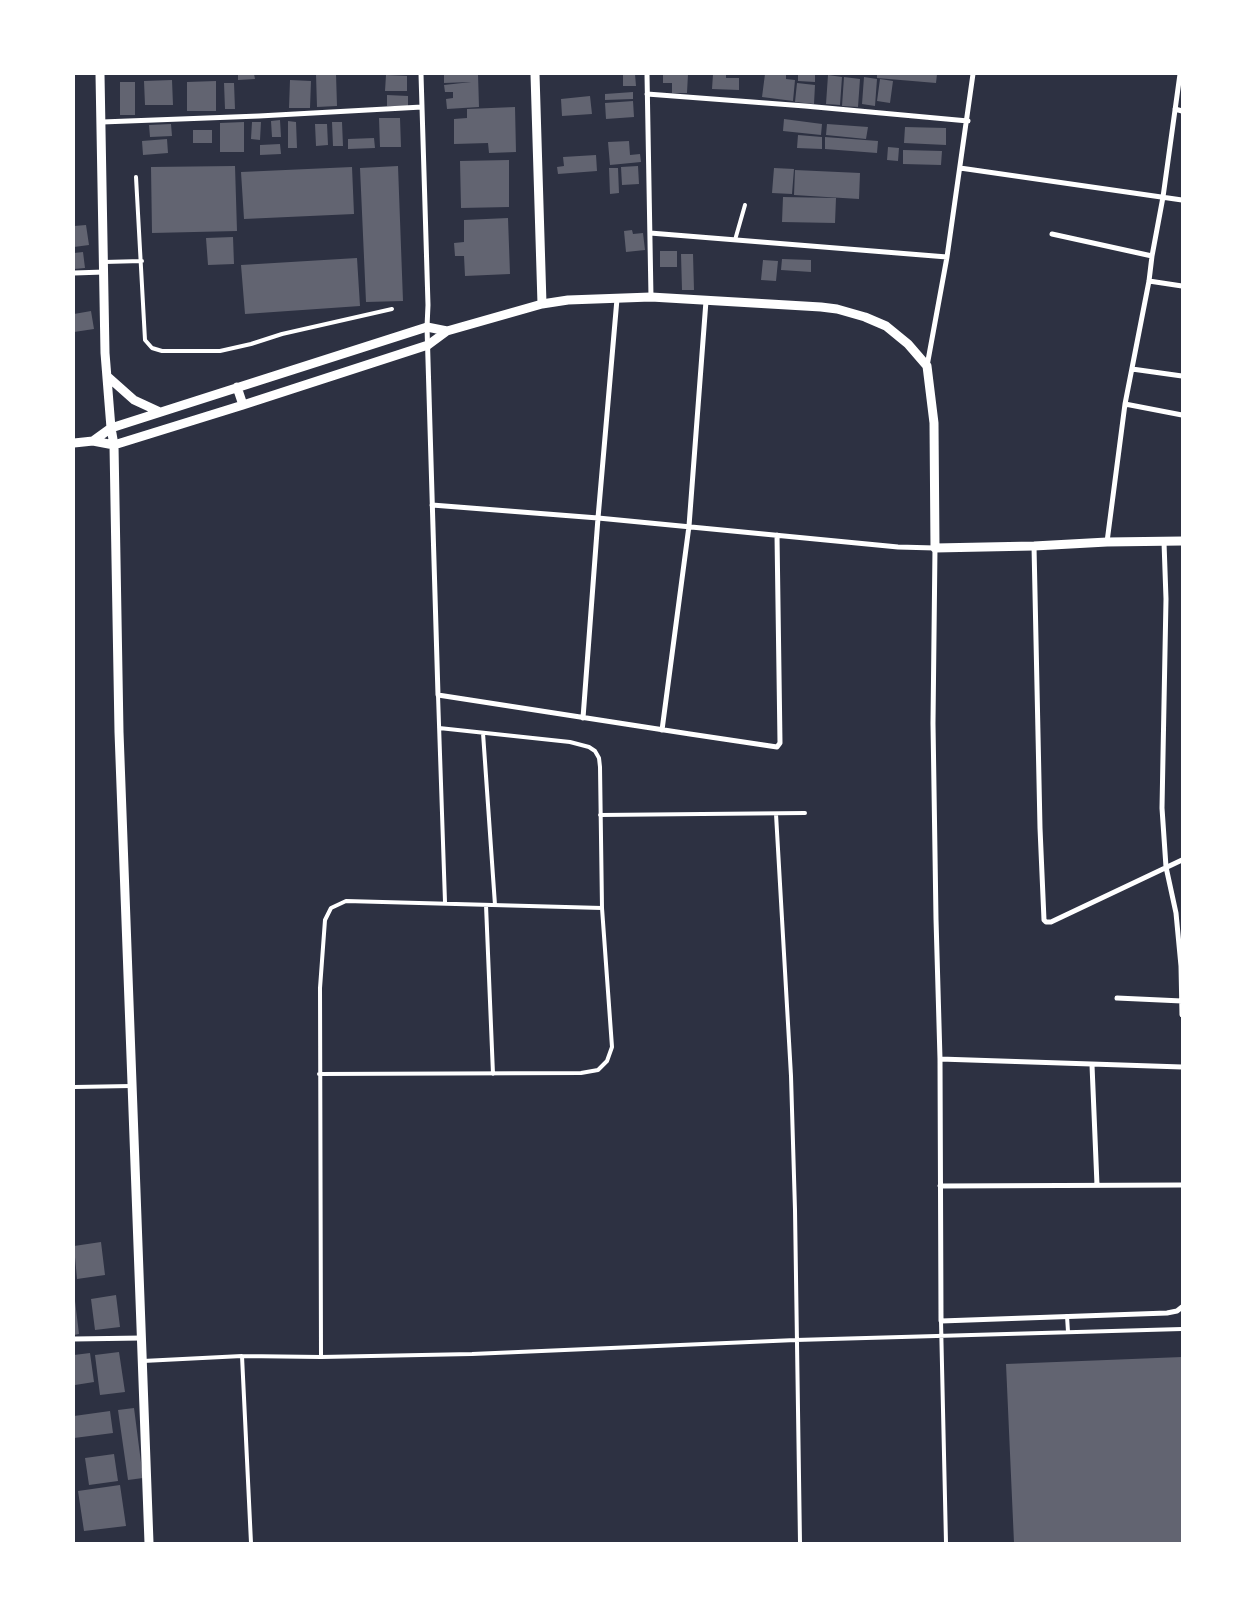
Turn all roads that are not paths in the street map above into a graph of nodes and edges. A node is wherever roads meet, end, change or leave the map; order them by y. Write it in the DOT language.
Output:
graph roads {
  1 [pos="100,74"];
  2 [pos="421,74"];
  3 [pos="535,74"];
  4 [pos="647,74"];
  5 [pos="973,74"];
  6 [pos="1180,74"];
  7 [pos="647,94"];
  8 [pos="422,107"];
  9 [pos="1175,110"];
  10 [pos="1182,111"];
  11 [pos="968,121"];
  12 [pos="102,122"];
  13 [pos="960,168"];
  14 [pos="136,177"];
  15 [pos="1163,197"];
  16 [pos="1182,200"];
  17 [pos="745,205"];
  18 [pos="650,233"];
  19 [pos="1052,234"];
  20 [pos="735,240"];
  21 [pos="948,256"];
  22 [pos="1152,256"];
  23 [pos="104,262"];
  24 [pos="142,262"];
  25 [pos="104,272"];
  26 [pos="74,273"];
  27 [pos="1149,281"];
  28 [pos="1182,286"];
  29 [pos="651,297"];
  30 [pos="617,299"];
  31 [pos="706,301"];
  32 [pos="542,304"];
  33 [pos="392,309"];
  34 [pos="427,327"];
  35 [pos="447,331"];
  36 [pos="428,344"];
  37 [pos="324,359"];
  38 [pos="927,366"];
  39 [pos="1132,369"];
  40 [pos="107,376"];
  41 [pos="330,376"];
  42 [pos="1182,376"];
  43 [pos="238,387"];
  44 [pos="1125,404"];
  45 [pos="243,405"];
  46 [pos="160,412"];
  47 [pos="1182,415"];
  48 [pos="111,428"];
  49 [pos="93,441"];
  50 [pos="74,443"];
  51 [pos="114,445"];
  52 [pos="432,505"];
  53 [pos="598,518"];
  54 [pos="689,526"];
  55 [pos="777,535"];
  56 [pos="1107,542"];
  57 [pos="1164,542"];
  58 [pos="1182,542"];
  59 [pos="1034,546"];
  60 [pos="935,548"];
  61 [pos="438,695"];
  62 [pos="583,718"];
  63 [pos="439,728"];
  64 [pos="662,730"];
  65 [pos="483,734"];
  66 [pos="776,814"];
  67 [pos="805,814"];
  68 [pos="600,815"];
  69 [pos="1182,860"];
  70 [pos="1166,867"];
  71 [pos="445,902"];
  72 [pos="486,905"];
  73 [pos="494,905"];
  74 [pos="602,908"];
  75 [pos="1117,998"];
  76 [pos="1182,1001"];
  77 [pos="1182,1015"];
  78 [pos="940,1058"];
  79 [pos="1092,1065"];
  80 [pos="1182,1068"];
  81 [pos="319,1074"];
  82 [pos="493,1074"];
  83 [pos="133,1086"];
  84 [pos="74,1087"];
  85 [pos="1097,1185"];
  86 [pos="1182,1185"];
  87 [pos="940,1186"];
  88 [pos="1182,1307"];
  89 [pos="1067,1316"];
  90 [pos="941,1321"];
  91 [pos="1182,1329"];
  92 [pos="1068,1332"];
  93 [pos="941,1335"];
  94 [pos="142,1338"];
  95 [pos="74,1339"];
  96 [pos="796,1340"];
  97 [pos="242,1356"];
  98 [pos="321,1357"];
  99 [pos="142,1361"];
  100 [pos="149,1543"];
  101 [pos="251,1543"];
  102 [pos="800,1543"];
  103 [pos="946,1543"];
  1 -- 12 [label="street"];
  2 -- 8 [label="street"];
  3 -- 32 [label="street"];
  4 -- 7 [label="street"];
  5 -- 11 [label="street"];
  6 -- 9 [label="street"];
  7 -- 11 [label="street"];
  7 -- 18 [label="street"];
  8 -- 12 [label="street"];
  8 -- 34 [label="street"];
  9 -- 10 [label="street"];
  9 -- 15 [label="street"];
  11 -- 13 [label="street"];
  12 -- 23 [label="street"];
  13 -- 15 [label="street"];
  13 -- 21 [label="street"];
  14 -- 24 [label="lane"];
  15 -- 16 [label="street"];
  15 -- 22 [label="street"];
  17 -- 20 [label="lane"];
  18 -- 20 [label="street"];
  18 -- 29 [label="street"];
  19 -- 22 [label="street"];
  20 -- 21 [label="street"];
  21 -- 38 [label="street"];
  22 -- 27 [label="street"];
  23 -- 24 [label="lane"];
  23 -- 25 [label="street"];
  24 -- 33 [label="lane"];
  25 -- 26 [label="street"];
  25 -- 40 [label="street"];
  27 -- 28 [label="street"];
  27 -- 39 [label="street"];
  29 -- 30 [label="street"];
  29 -- 31 [label="street"];
  30 -- 32 [label="street"];
  30 -- 53 [label="street"];
  31 -- 38 [label="street"];
  31 -- 54 [label="street"];
  32 -- 35 [label="street"];
  34 -- 35 [label="street"];
  34 -- 36 [label="street"];
  34 -- 37 [label="street"];
  35 -- 36 [label="street"];
  36 -- 41 [label="street"];
  36 -- 52 [label="street"];
  37 -- 41 [label="street"];
  37 -- 43 [label="street"];
  38 -- 60 [label="street"];
  39 -- 42 [label="street"];
  39 -- 44 [label="street"];
  40 -- 46 [label="street"];
  40 -- 48 [label="street"];
  41 -- 45 [label="street"];
  43 -- 45 [label="street"];
  43 -- 46 [label="street"];
  44 -- 47 [label="street"];
  44 -- 56 [label="street"];
  45 -- 51 [label="street"];
  46 -- 48 [label="street"];
  48 -- 49 [label="street"];
  48 -- 51 [label="street"];
  49 -- 50 [label="street"];
  49 -- 51 [label="street"];
  51 -- 83 [label="street"];
  52 -- 53 [label="street"];
  52 -- 61 [label="street"];
  53 -- 54 [label="street"];
  53 -- 62 [label="street"];
  54 -- 55 [label="street"];
  54 -- 64 [label="street"];
  55 -- 60 [label="street"];
  55 -- 64 [label="street"];
  56 -- 57 [label="street"];
  56 -- 59 [label="street"];
  57 -- 58 [label="street"];
  57 -- 70 [label="street"];
  59 -- 60 [label="street"];
  59 -- 70 [label="street"];
  60 -- 78 [label="street"];
  61 -- 62 [label="street"];
  61 -- 63 [label="lane"];
  62 -- 64 [label="street"];
  63 -- 65 [label="lane"];
  63 -- 71 [label="lane"];
  65 -- 68 [label="lane"];
  65 -- 73 [label="lane"];
  66 -- 67 [label="lane"];
  66 -- 68 [label="lane"];
  66 -- 96 [label="lane"];
  68 -- 74 [label="lane"];
  69 -- 70 [label="street"];
  70 -- 76 [label="street"];
  71 -- 72 [label="lane"];
  71 -- 81 [label="lane"];
  72 -- 73 [label="lane"];
  72 -- 82 [label="lane"];
  73 -- 74 [label="lane"];
  74 -- 82 [label="lane"];
  75 -- 76 [label="street"];
  76 -- 77 [label="street"];
  78 -- 79 [label="street"];
  78 -- 87 [label="street"];
  79 -- 80 [label="street"];
  79 -- 85 [label="street"];
  81 -- 82 [label="lane"];
  81 -- 98 [label="lane"];
  83 -- 84 [label="lane"];
  83 -- 94 [label="street"];
  85 -- 86 [label="street"];
  85 -- 87 [label="street"];
  87 -- 90 [label="street"];
  88 -- 89 [label="street"];
  89 -- 90 [label="street"];
  89 -- 92 [label="lane"];
  90 -- 93 [label="lane"];
  91 -- 92 [label="lane"];
  92 -- 93 [label="lane"];
  93 -- 96 [label="lane"];
  93 -- 103 [label="lane"];
  94 -- 95 [label="street"];
  94 -- 99 [label="street"];
  96 -- 98 [label="lane"];
  96 -- 102 [label="lane"];
  97 -- 98 [label="lane"];
  97 -- 99 [label="lane"];
  97 -- 101 [label="lane"];
  99 -- 100 [label="street"];
}
